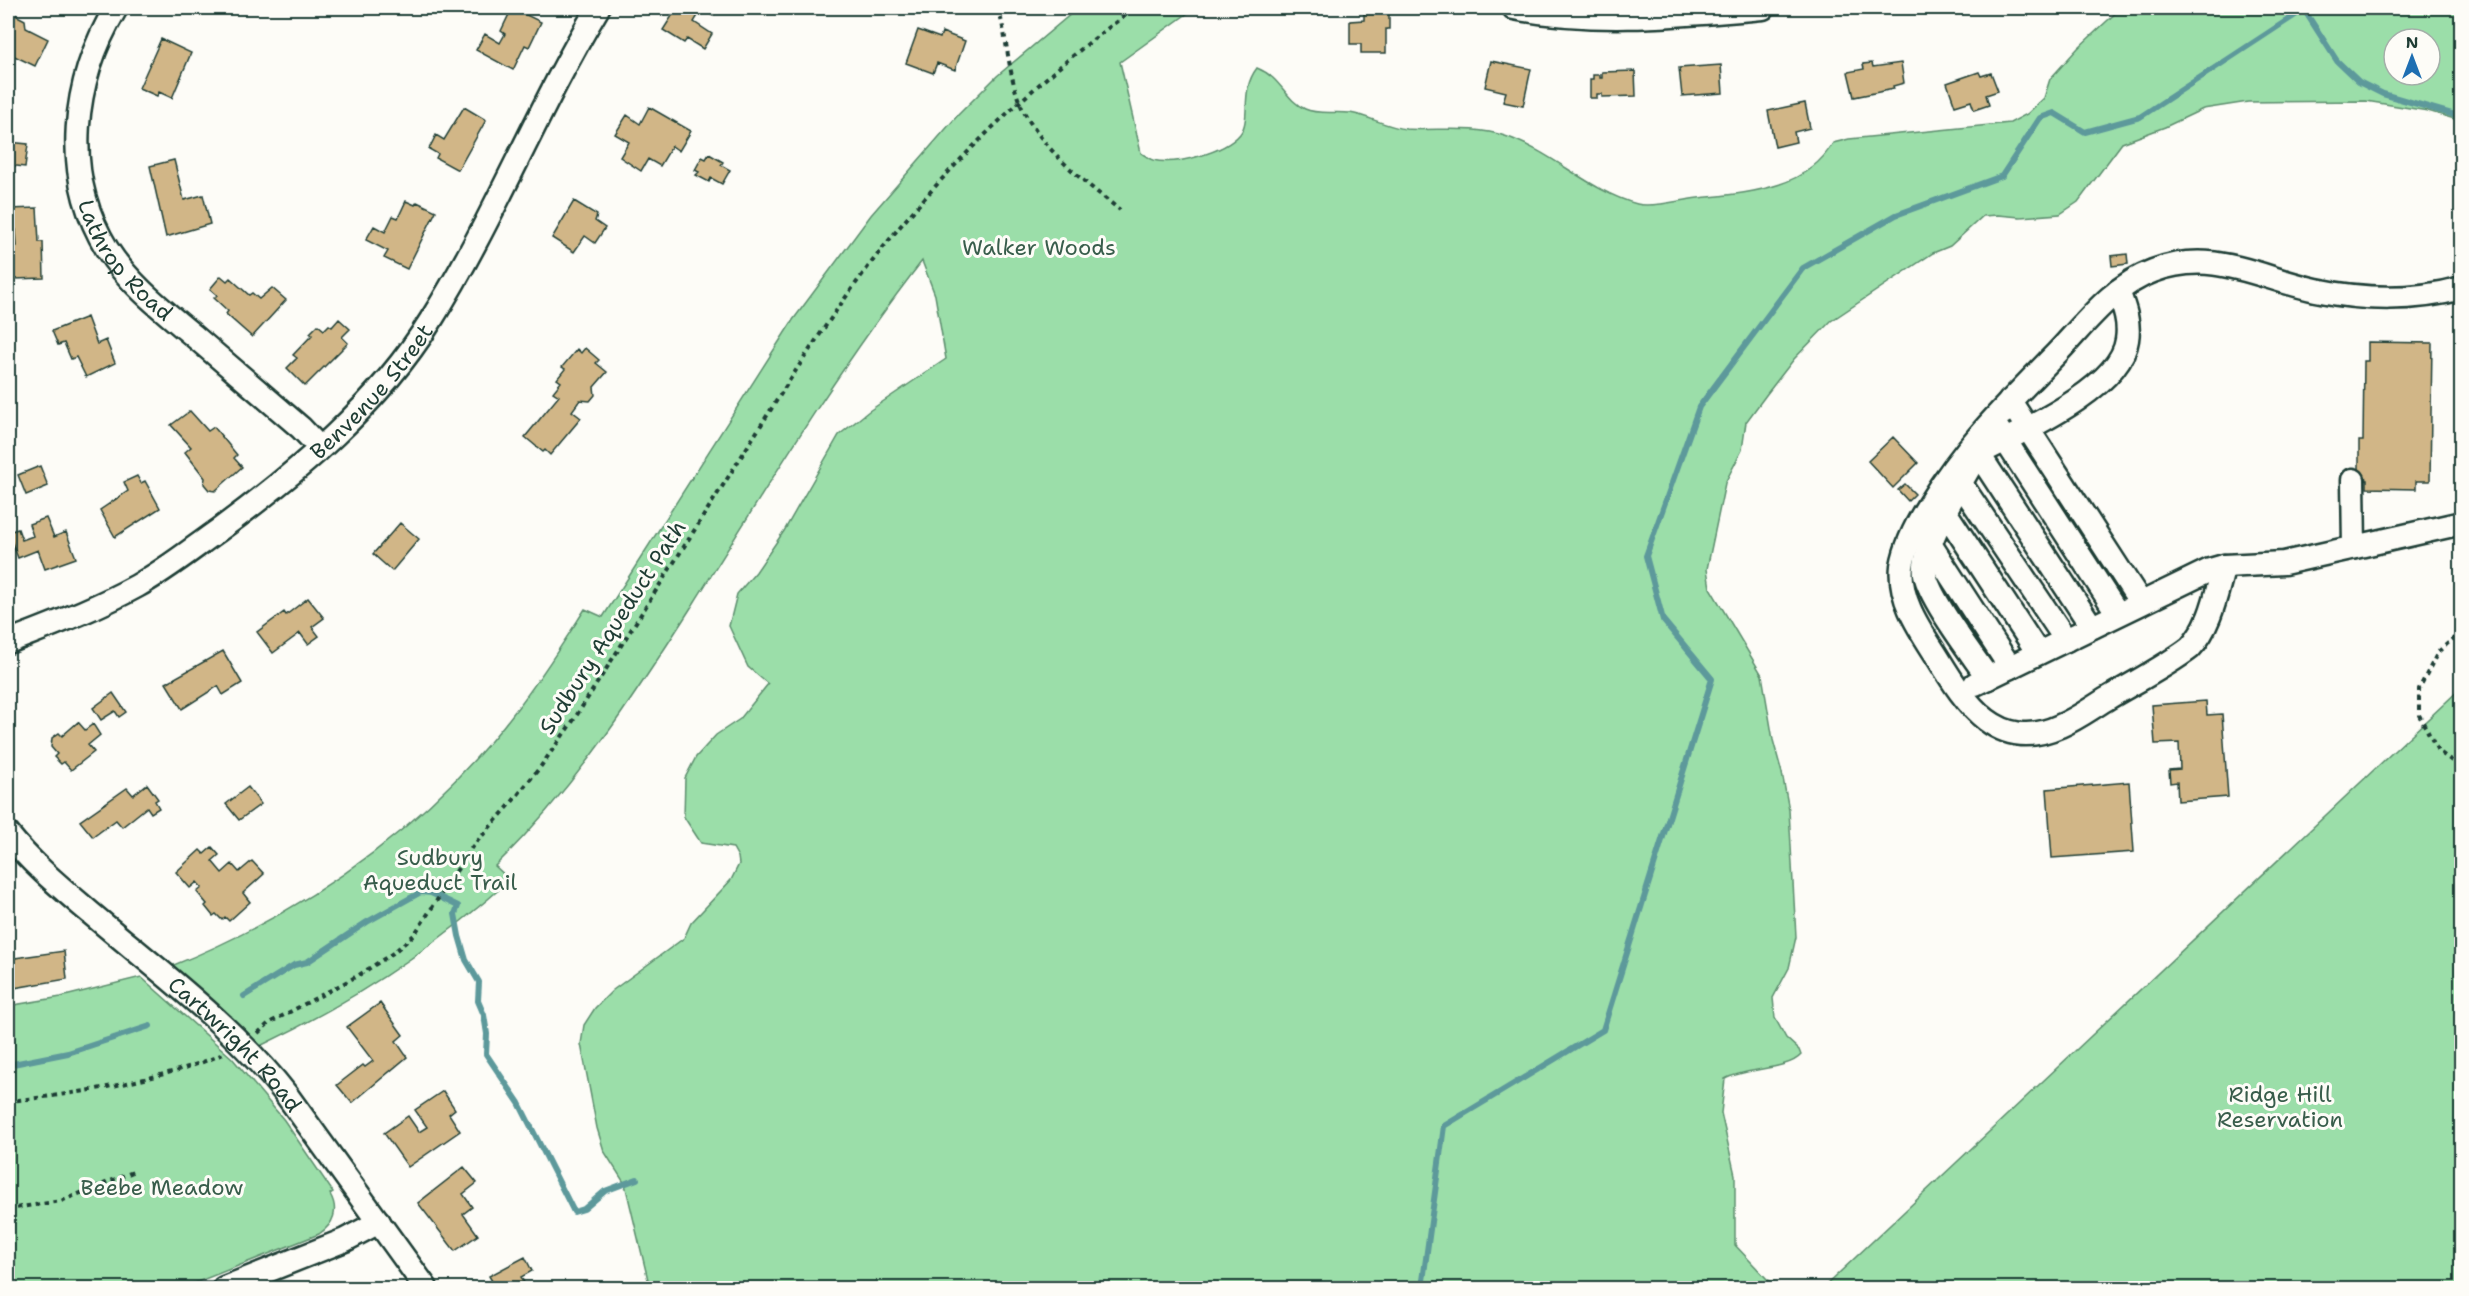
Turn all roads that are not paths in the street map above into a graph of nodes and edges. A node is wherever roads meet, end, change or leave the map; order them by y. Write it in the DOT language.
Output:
graph roads {
  1 [pos="116,8"];
  2 [pos="598,8"];
  3 [pos="1514,8"];
  4 [pos="1763,8"];
  5 [pos="1718,9"];
  6 [pos="2462,288"];
  7 [pos="2118,291"];
  8 [pos="2010,401"];
  9 [pos="2026,428"];
  10 [pos="2000,432"];
  11 [pos="320,448"];
  12 [pos="1978,453"];
  13 [pos="1957,476"];
  14 [pos="2353,480"];
  15 [pos="1946,513"];
  16 [pos="2462,523"];
  17 [pos="1930,544"];
  18 [pos="2354,547"];
  19 [pos="2224,566"];
  20 [pos="2140,603"];
  21 [pos="2118,614"];
  22 [pos="2092,627"];
  23 [pos="2066,640"];
  24 [pos="8,642"];
  25 [pos="2038,653"];
  26 [pos="2010,667"];
  27 [pos="1988,678"];
  28 [pos="1960,691"];
  29 [pos="8,834"];
  30 [pos="379,1222"];
  31 [pos="224,1288"];
  32 [pos="426,1288"];
  1 -- 11 [label="street, Lathrop Road"];
  2 -- 11 [label="street, Benvenue Street"];
  3 -- 5 [label="street"];
  4 -- 5 [label="street"];
  6 -- 7 [label="street"];
  7 -- 8 [label="street"];
  7 -- 9 [label="street"];
  8 -- 9 [label="street"];
  8 -- 10 [label="street"];
  8 -- 13 [label="street"];
  9 -- 10 [label="street"];
  9 -- 20 [label="street"];
  10 -- 12 [label="street"];
  10 -- 21 [label="street"];
  11 -- 24 [label="street, Benvenue Street"];
  12 -- 13 [label="street"];
  12 -- 22 [label="street"];
  13 -- 15 [label="street"];
  13 -- 23 [label="street"];
  13 -- 28 [label="street"];
  14 -- 18 [label="street"];
  15 -- 17 [label="street"];
  15 -- 25 [label="street"];
  16 -- 18 [label="street"];
  17 -- 26 [label="street"];
  17 -- 27 [label="street"];
  18 -- 19 [label="street"];
  19 -- 20 [label="street"];
  19 -- 28 [label="street"];
  20 -- 21 [label="street"];
  21 -- 22 [label="street"];
  22 -- 23 [label="street"];
  23 -- 25 [label="street"];
  25 -- 26 [label="street"];
  26 -- 27 [label="street"];
  27 -- 28 [label="street"];
  29 -- 30 [label="street, Cartwright Road"];
  30 -- 31 [label="street"];
  30 -- 32 [label="street, Cartwright Road"];
}
